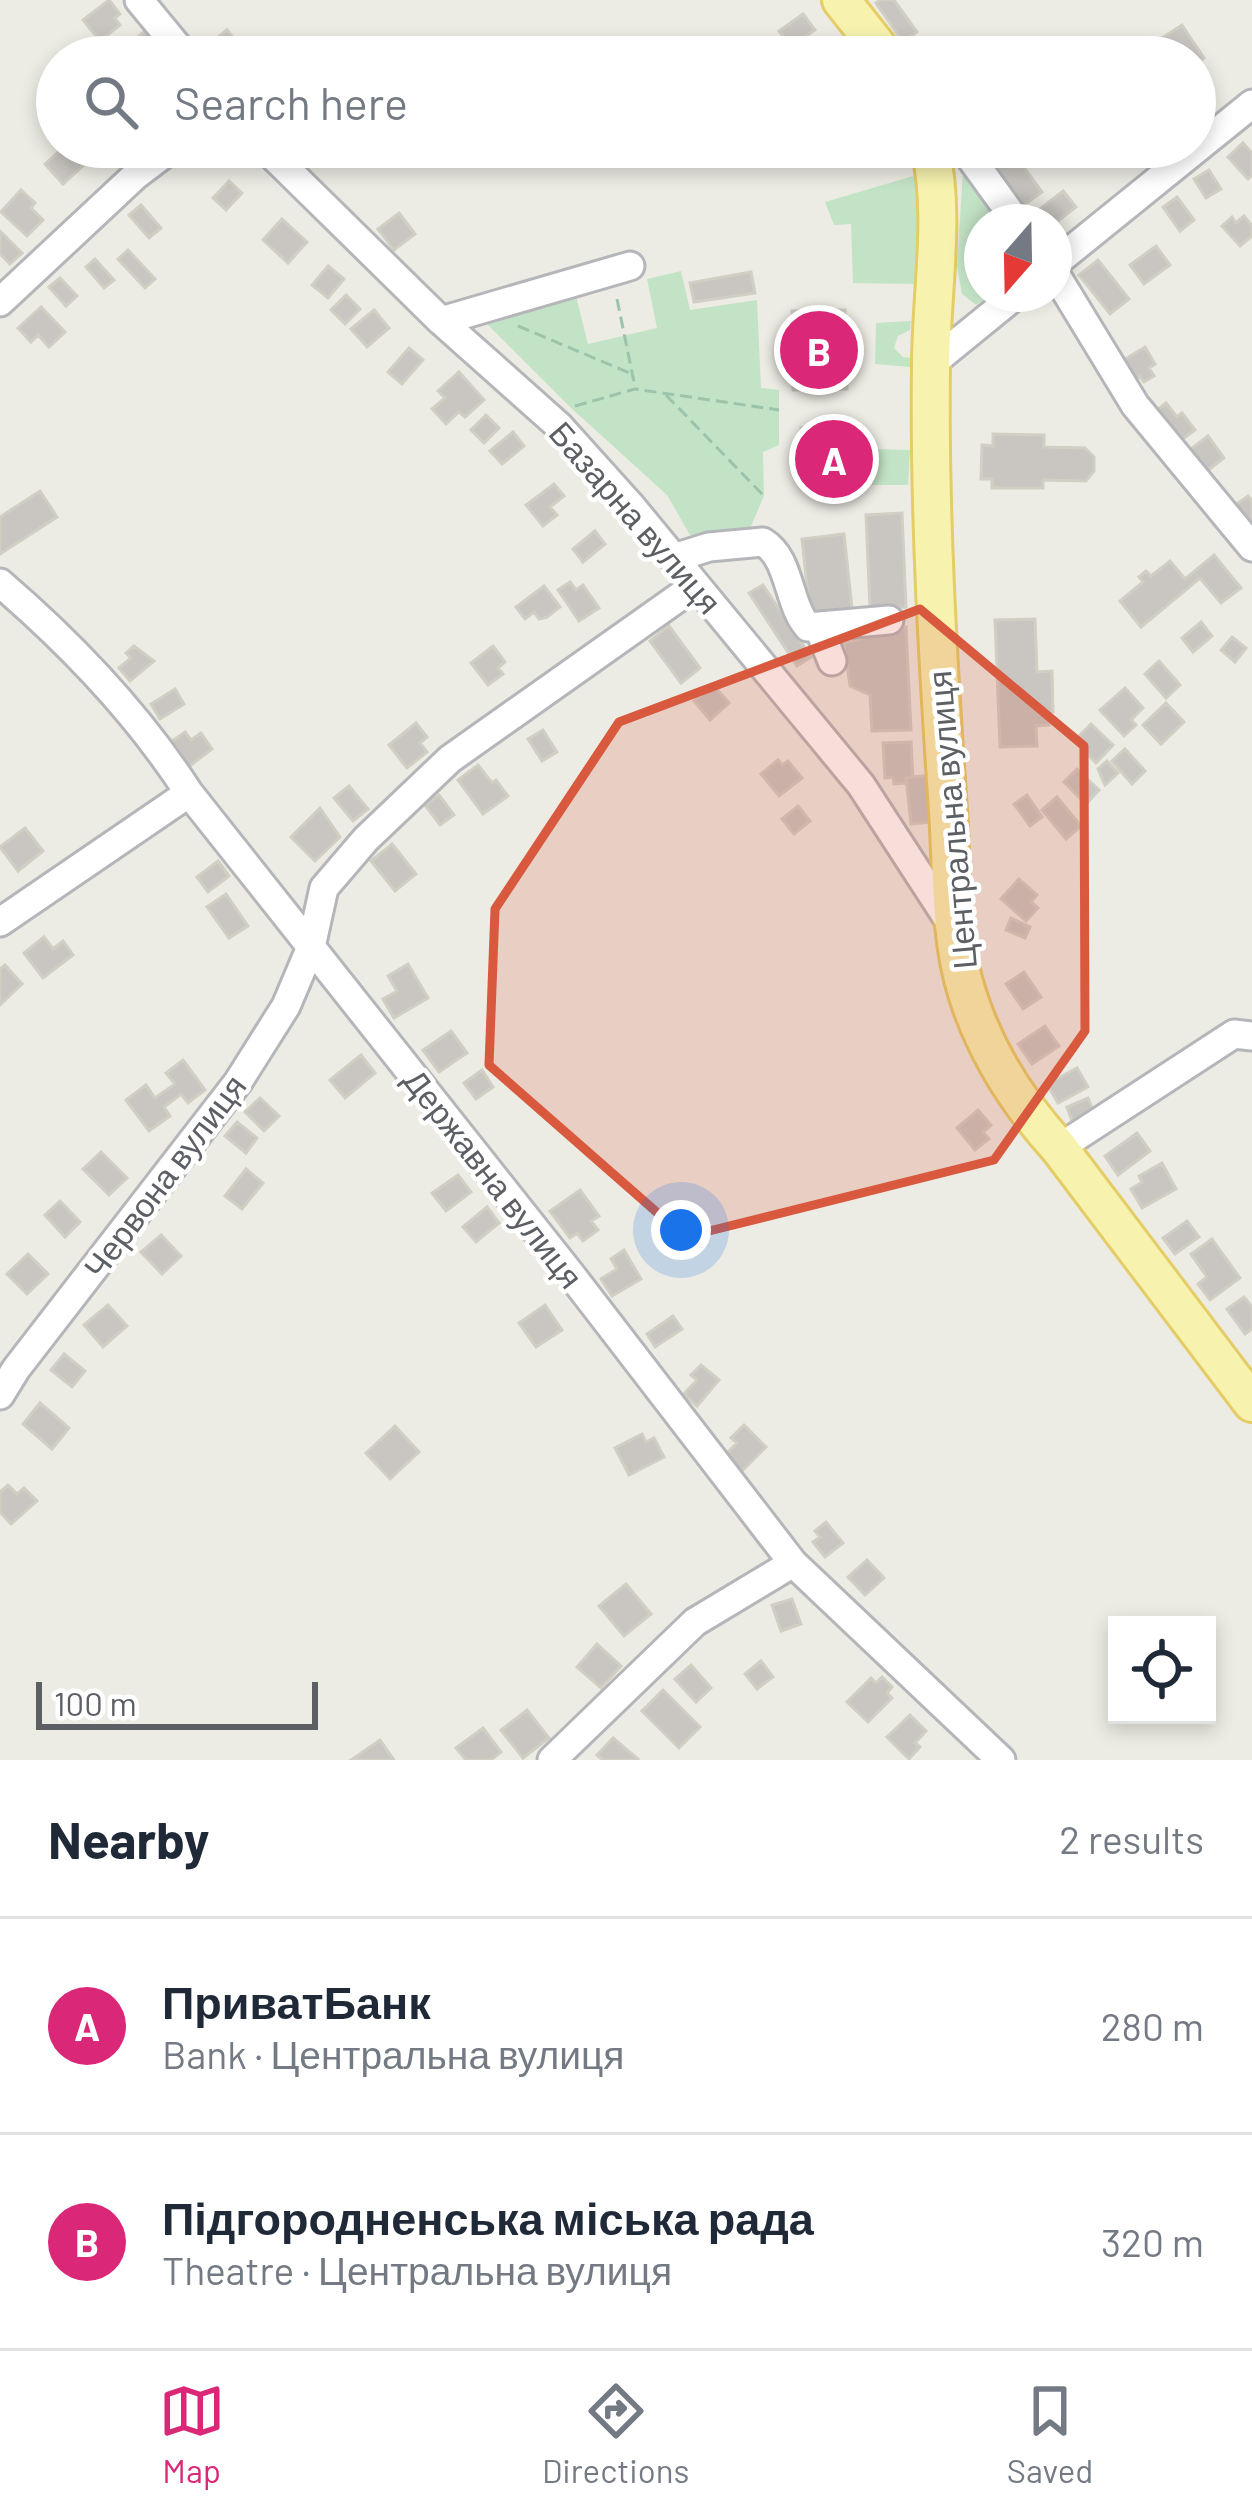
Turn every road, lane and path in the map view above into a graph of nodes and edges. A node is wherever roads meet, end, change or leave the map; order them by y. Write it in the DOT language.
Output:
graph roads {
  1 [pos="139,0"];
  2 [pos="841,0"];
  3 [pos="169,36"];
  4 [pos="869,36"];
  5 [pos="1252,104"];
  6 [pos="1216,134"];
  7 [pos="145,168"];
  8 [pos="285,168"];
  9 [pos="935,168"];
  10 [pos="978,168"];
  11 [pos="1175,168"];
  12 [pos="1004,204"];
  13 [pos="1072,253"];
  14 [pos="630,266"];
  15 [pos="617,298"];
  16 [pos="1072,298"];
  17 [pos="0,302"];
  18 [pos="484,311"];
  19 [pos="995,312"];
  20 [pos="441,321"];
  21 [pos="931,364"];
  22 [pos="632,374"];
  23 [pos="635,389"];
  24 [pos="665,393"];
  25 [pos="779,410"];
  26 [pos="551,419"];
  27 [pos="764,496"];
  28 [pos="1252,548"];
  29 [pos="674,558"];
  30 [pos="0,583"];
  31 [pos="696,585"];
  32 [pos="890,620"];
  33 [pos="819,628"];
  34 [pos="832,661"];
  35 [pos="189,793"];
  36 [pos="0,922"];
  37 [pos="957,932"];
  38 [pos="311,947"];
  39 [pos="1252,1036"];
  40 [pos="1059,1148"];
  41 [pos="0,1395"];
  42 [pos="1252,1403"];
  43 [pos="793,1563"];
  44 [pos="552,1760"];
  45 [pos="1001,1760"];
  1 -- 3 [label="street"];
  2 -- 4 [label="main road"];
  5 -- 6 [label="street"];
  7 -- 17 [label="street"];
  8 -- 20 [label="street, Базарна вулиця"];
  9 -- 21 [label="main road, Центральна вулиця"];
  10 -- 12 [label="street"];
  11 -- 13 [label="street"];
  14 -- 18 [label="street"];
  15 -- 22 [label="path"];
  16 -- 28 [label="street"];
  18 -- 20 [label="street"];
  18 -- 22 [label="path"];
  19 -- 21 [label="street"];
  20 -- 26 [label="street, Базарна вулиця"];
  21 -- 37 [label="main road, Центральна вулиця"];
  22 -- 23 [label="path"];
  23 -- 24 [label="path"];
  23 -- 26 [label="path"];
  24 -- 25 [label="path"];
  24 -- 27 [label="path"];
  26 -- 29 [label="street, Базарна вулиця"];
  29 -- 31 [label="street, Базарна вулиця"];
  29 -- 33 [label="street"];
  30 -- 35 [label="street, Державна вулиця"];
  31 -- 37 [label="street, Базарна вулиця"];
  31 -- 38 [label="street, Червона вулиця"];
  32 -- 33 [label="street"];
  33 -- 34 [label="street"];
  35 -- 36 [label="street"];
  35 -- 38 [label="street, Державна вулиця"];
  37 -- 40 [label="main road, Центральна вулиця"];
  38 -- 41 [label="street, Червона вулиця"];
  38 -- 43 [label="street, Державна вулиця"];
  39 -- 40 [label="street"];
  40 -- 42 [label="main road, Центральна вулиця"];
  43 -- 44 [label="street"];
  43 -- 45 [label="street, Державна вулиця"];
}
